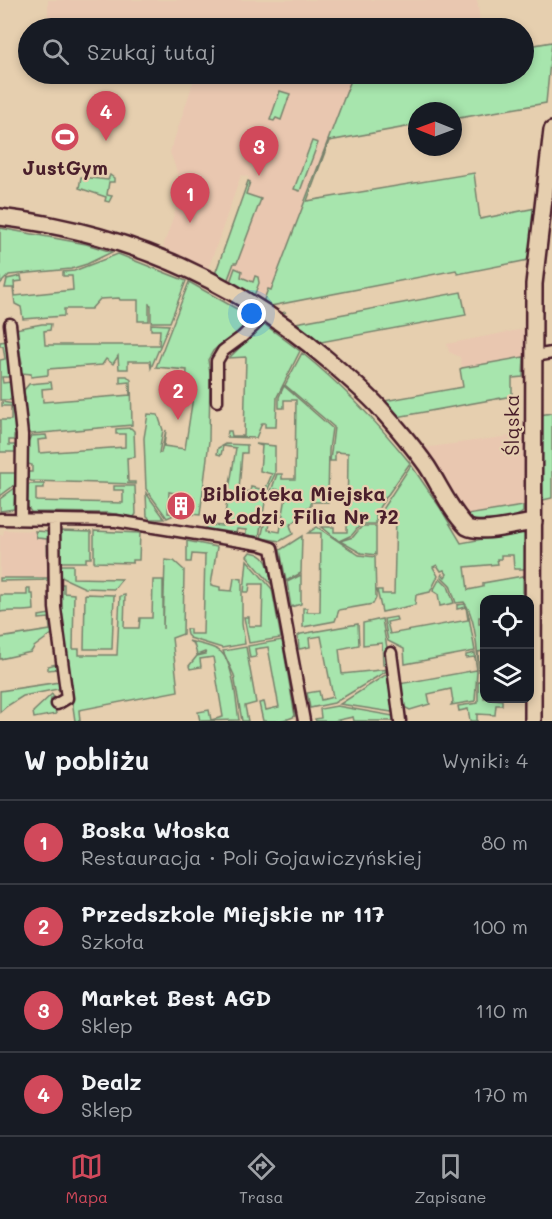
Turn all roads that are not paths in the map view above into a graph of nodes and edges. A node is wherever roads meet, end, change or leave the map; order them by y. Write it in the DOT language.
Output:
graph roads {
  1 [pos="552,130"];
  2 [pos="0,217"];
  3 [pos="267,313"];
  4 [pos="10,324"];
  5 [pos="552,353"];
  6 [pos="534,356"];
  7 [pos="217,401"];
  8 [pos="0,519"];
  9 [pos="21,519"];
  10 [pos="54,520"];
  11 [pos="534,522"];
  12 [pos="391,653"];
  13 [pos="57,704"];
  14 [pos="304,721"];
  15 [pos="400,721"];
  16 [pos="533,721"];
  1 -- 6 [label="street, Śląska"];
  2 -- 3 [label="street"];
  3 -- 7 [label="street"];
  3 -- 11 [label="street"];
  4 -- 9 [label="street"];
  5 -- 6 [label="street"];
  6 -- 11 [label="street, Śląska"];
  8 -- 9 [label="street"];
  9 -- 10 [label="street"];
  10 -- 13 [label="street"];
  10 -- 14 [label="street"];
  11 -- 16 [label="street, Śląska"];
  12 -- 15 [label="street"];
}
